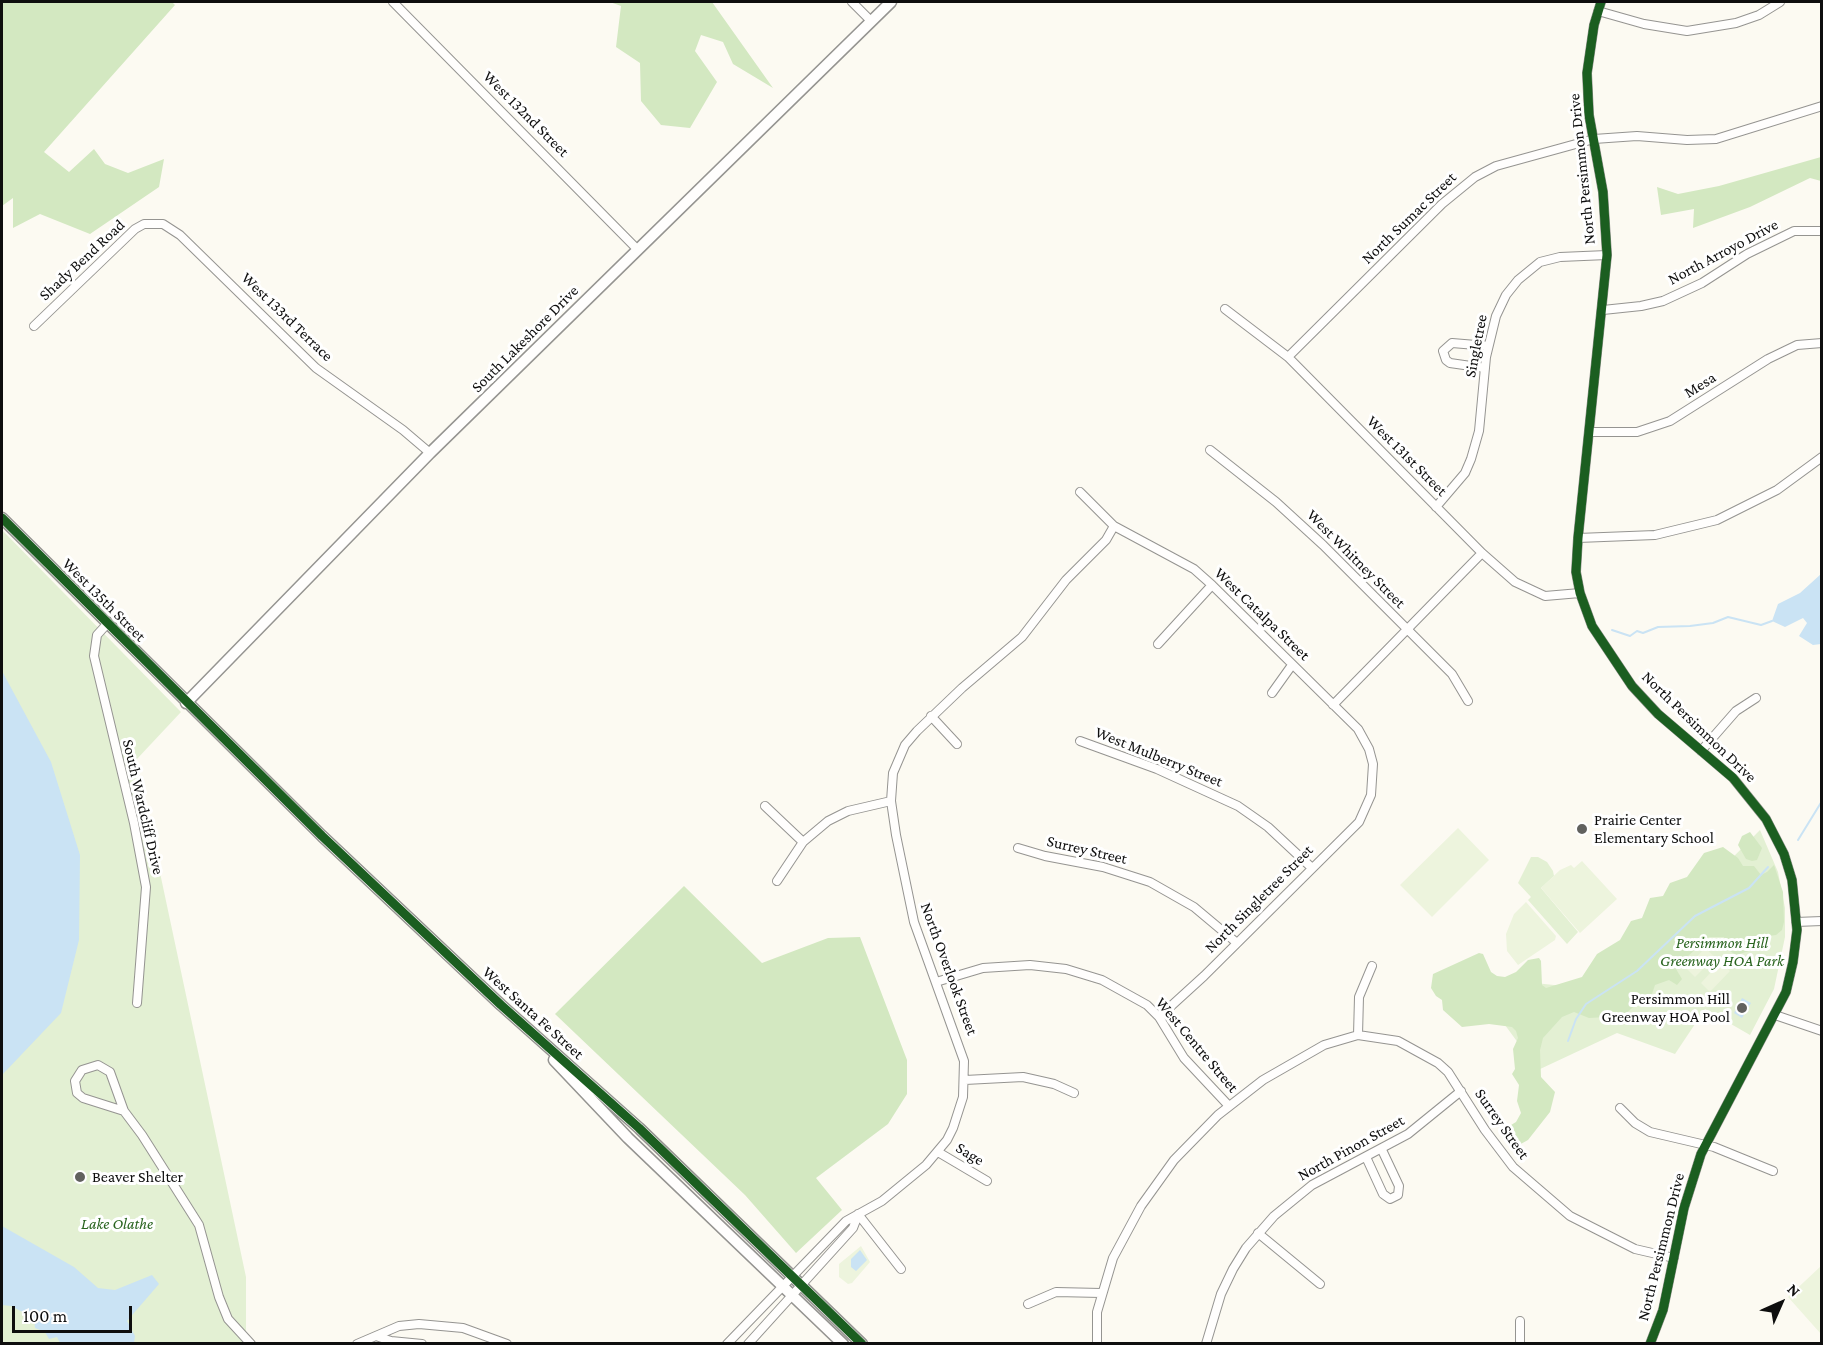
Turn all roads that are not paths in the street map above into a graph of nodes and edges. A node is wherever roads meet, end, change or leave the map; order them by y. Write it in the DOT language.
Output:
graph roads {
  1 [pos="393,2"];
  2 [pos="852,2"];
  3 [pos="891,2"];
  4 [pos="1601,2"];
  5 [pos="1780,2"];
  6 [pos="1598,11"];
  7 [pos="871,21"];
  8 [pos="1821,106"];
  9 [pos="1594,139"];
  10 [pos="155,223"];
  11 [pos="1821,231"];
  12 [pos="637,249"];
  13 [pos="1606,255"];
  14 [pos="1225,309"];
  15 [pos="1603,310"];
  16 [pos="34,327"];
  17 [pos="1821,343"];
  18 [pos="1488,346"];
  19 [pos="1288,357"];
  20 [pos="1485,368"];
  21 [pos="1589,432"];
  22 [pos="1210,450"];
  23 [pos="430,453"];
  24 [pos="1821,457"];
  25 [pos="1080,492"];
  26 [pos="1436,507"];
  27 [pos="2,518"];
  28 [pos="1114,526"];
  29 [pos="1578,538"];
  30 [pos="1482,553"];
  31 [pos="1212,585"];
  32 [pos="1580,593"];
  33 [pos="107,624"];
  34 [pos="1408,631"];
  35 [pos="1158,645"];
  36 [pos="1292,665"];
  37 [pos="1272,693"];
  38 [pos="1756,698"];
  39 [pos="1468,701"];
  40 [pos="186,703"];
  41 [pos="1333,705"];
  42 [pos="931,716"];
  43 [pos="1080,741"];
  44 [pos="957,744"];
  45 [pos="1701,750"];
  46 [pos="1371,795"];
  47 [pos="891,801"];
  48 [pos="765,806"];
  49 [pos="803,842"];
  50 [pos="1018,848"];
  51 [pos="1312,868"];
  52 [pos="777,881"];
  53 [pos="1821,921"];
  54 [pos="1797,922"];
  55 [pos="1237,943"];
  56 [pos="1372,966"];
  57 [pos="936,982"];
  58 [pos="137,1003"];
  59 [pos="501,1005"];
  60 [pos="1775,1015"];
  61 [pos="1159,1017"];
  62 [pos="1821,1031"];
  63 [pos="1358,1035"];
  64 [pos="965,1080"];
  65 [pos="1461,1091"];
  66 [pos="1074,1093"];
  67 [pos="1229,1106"];
  68 [pos="1620,1108"];
  69 [pos="123,1111"];
  70 [pos="1705,1146"];
  71 [pos="1382,1150"];
  72 [pos="938,1152"];
  73 [pos="1366,1157"];
  74 [pos="1773,1171"];
  75 [pos="987,1181"];
  76 [pos="858,1214"];
  77 [pos="1258,1233"];
  78 [pos="1674,1258"];
  79 [pos="901,1269"];
  80 [pos="791,1275"];
  81 [pos="1320,1284"];
  82 [pos="781,1285"];
  83 [pos="802,1286"];
  84 [pos="1101,1293"];
  85 [pos="793,1296"];
  86 [pos="1028,1304"];
  87 [pos="1520,1321"];
  88 [pos="376,1336"];
  89 [pos="250,1344"];
  90 [pos="357,1344"];
  91 [pos="422,1344"];
  92 [pos="507,1344"];
  93 [pos="727,1344"];
  94 [pos="748,1344"];
  95 [pos="843,1344"];
  96 [pos="862,1344"];
  97 [pos="1097,1344"];
  98 [pos="1206,1344"];
  99 [pos="1520,1344"];
  100 [pos="1650,1344"];
  1 -- 12 [label="street, West 132nd Street"];
  2 -- 7 [label="street"];
  3 -- 7 [label="street, South Lakeshore Drive"];
  4 -- 6 [label="street, North Persimmon Drive"];
  5 -- 6 [label="street"];
  6 -- 9 [label="street, North Persimmon Drive"];
  7 -- 12 [label="street, South Lakeshore Drive"];
  8 -- 9 [label="street, North Sumac Street"];
  9 -- 13 [label="street, North Persimmon Drive"];
  9 -- 19 [label="street, North Sumac Street"];
  10 -- 16 [label="street, Shady Bend Road"];
  10 -- 23 [label="street, West 133rd Terrace"];
  11 -- 15 [label="street, North Arroyo Drive"];
  12 -- 23 [label="street, South Lakeshore Drive"];
  13 -- 15 [label="street, North Persimmon Drive"];
  13 -- 18 [label="street, Singletree"];
  14 -- 19 [label="street, West 131st Street"];
  15 -- 21 [label="street, North Persimmon Drive"];
  17 -- 21 [label="street, Mesa"];
  18 -- 20 [label="street, Singletree"];
  18 -- 20 [label="street"];
  19 -- 26 [label="street, West 131st Street"];
  20 -- 26 [label="street, Singletree"];
  21 -- 29 [label="street, North Persimmon Drive"];
  22 -- 34 [label="street, West Whitney Street"];
  23 -- 40 [label="street, South Lakeshore Drive"];
  24 -- 29 [label="street"];
  25 -- 28 [label="street, West Catalpa Street"];
  26 -- 30 [label="street, West 131st Street"];
  27 -- 33 [label="street, West 135th Street"];
  28 -- 31 [label="street, West Catalpa Street"];
  28 -- 42 [label="street, North Overlook Street"];
  29 -- 32 [label="street, North Persimmon Drive"];
  30 -- 32 [label="street, West 131st Street"];
  30 -- 34 [label="street"];
  31 -- 35 [label="street"];
  31 -- 36 [label="street, West Catalpa Street"];
  32 -- 45 [label="street, North Persimmon Drive"];
  33 -- 40 [label="street, West 135th Street"];
  33 -- 58 [label="street, South Wardcliff Drive"];
  34 -- 39 [label="street, West Whitney Street"];
  34 -- 41 [label="street"];
  36 -- 37 [label="street"];
  36 -- 41 [label="street, West Catalpa Street"];
  38 -- 45 [label="street"];
  40 -- 59 [label="street, West Santa Fe Street"];
  41 -- 46 [label="street, West Catalpa Street"];
  42 -- 44 [label="street"];
  42 -- 47 [label="street, North Overlook Street"];
  43 -- 51 [label="street, West Mulberry Street"];
  45 -- 54 [label="street, North Persimmon Drive"];
  46 -- 51 [label="street, North Singletree Street"];
  47 -- 49 [label="street"];
  47 -- 57 [label="street, North Overlook Street"];
  48 -- 49 [label="street"];
  49 -- 52 [label="street"];
  50 -- 55 [label="street, Surrey Street"];
  51 -- 55 [label="street, North Singletree Street"];
  53 -- 54 [label="street"];
  54 -- 60 [label="street, North Persimmon Drive"];
  55 -- 61 [label="street, North Singletree Street"];
  56 -- 63 [label="street"];
  57 -- 61 [label="street, West Centre Street"];
  57 -- 64 [label="street, North Overlook Street"];
  59 -- 80 [label="street, West Santa Fe Street"];
  59 -- 82 [label="street, West Santa Fe Street"];
  60 -- 62 [label="street"];
  60 -- 70 [label="street, North Persimmon Drive"];
  61 -- 67 [label="street, West Centre Street"];
  63 -- 65 [label="street, Surrey Street"];
  63 -- 67 [label="street"];
  64 -- 66 [label="street"];
  64 -- 72 [label="street, North Overlook Street"];
  65 -- 71 [label="street, North Pinon Street"];
  65 -- 78 [label="street, Surrey Street"];
  67 -- 84 [label="street"];
  68 -- 70 [label="street"];
  69 -- 69 [label="street"];
  69 -- 89 [label="street"];
  70 -- 74 [label="street"];
  70 -- 78 [label="street, North Persimmon Drive"];
  71 -- 73 [label="street, North Pinon Street"];
  71 -- 73 [label="street"];
  72 -- 75 [label="street, Sage"];
  72 -- 76 [label="street, North Overlook Street"];
  73 -- 77 [label="street, North Pinon Street"];
  76 -- 79 [label="street"];
  76 -- 80 [label="street, North Overlook Street"];
  76 -- 83 [label="street"];
  77 -- 81 [label="street"];
  77 -- 98 [label="street, North Pinon Street"];
  78 -- 100 [label="street, North Persimmon Drive"];
  80 -- 82 [label="street, North Overlook Street"];
  80 -- 83 [label="street, West Santa Fe Street"];
  82 -- 85 [label="street, West Santa Fe Street"];
  82 -- 93 [label="street, North Overlook Street"];
  83 -- 85 [label="street"];
  83 -- 96 [label="street, West Santa Fe Street"];
  84 -- 86 [label="street"];
  84 -- 97 [label="street"];
  85 -- 94 [label="street"];
  85 -- 95 [label="street, West Santa Fe Street"];
  87 -- 99 [label="street"];
  88 -- 90 [label="street"];
  88 -- 91 [label="street"];
  88 -- 92 [label="street"];
}
